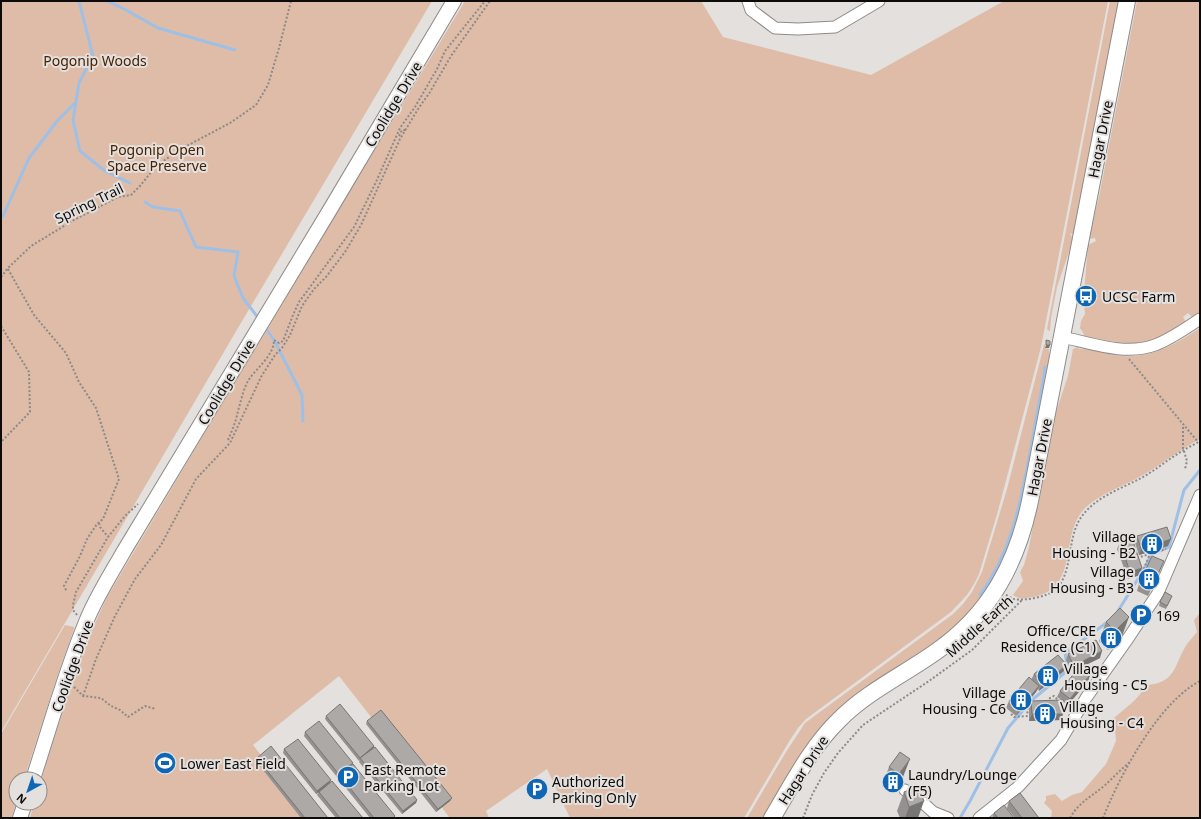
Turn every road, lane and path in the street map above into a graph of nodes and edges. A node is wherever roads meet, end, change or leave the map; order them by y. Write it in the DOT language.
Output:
graph roads {
  1 [pos="291,1"];
  2 [pos="454,1"];
  3 [pos="484,1"];
  4 [pos="490,1"];
  5 [pos="748,1"];
  6 [pos="879,1"];
  7 [pos="1127,1"];
  8 [pos="406,130"];
  9 [pos="399,136"];
  10 [pos="8,268"];
  11 [pos="1,277"];
  12 [pos="1200,319"];
  13 [pos="1,326"];
  14 [pos="1062,337"];
  15 [pos="1127,358"];
  16 [pos="1183,425"];
  17 [pos="228,440"];
  18 [pos="1,442"];
  19 [pos="1199,442"];
  20 [pos="1184,450"];
  21 [pos="1185,469"];
  22 [pos="1200,495"];
  23 [pos="139,503"];
  24 [pos="99,523"];
  25 [pos="108,537"];
  26 [pos="1177,551"];
  27 [pos="1136,552"];
  28 [pos="1150,554"];
  29 [pos="1139,564"];
  30 [pos="67,592"];
  31 [pos="1012,598"];
  32 [pos="1022,600"];
  33 [pos="86,621"];
  34 [pos="65,681"];
  35 [pos="1200,682"];
  36 [pos="83,696"];
  37 [pos="1061,704"];
  38 [pos="1035,706"];
  39 [pos="156,709"];
  40 [pos="1011,714"];
  41 [pos="1062,718"];
  42 [pos="1132,760"];
  43 [pos="36,771"];
  44 [pos="905,790"];
  45 [pos="772,818"];
  46 [pos="803,818"];
  47 [pos="948,818"];
  48 [pos="979,818"];
  49 [pos="1070,818"];
  50 [pos="1103,818"];
  1 -- 10 [label="path, Spring Trail"];
  2 -- 33 [label="street, Coolidge Drive"];
  3 -- 17 [label="path"];
  4 -- 8 [label="path"];
  5 -- 6 [label="street"];
  7 -- 14 [label="main road, Hagar Drive"];
  8 -- 9 [label="path"];
  8 -- 36 [label="path"];
  10 -- 11 [label="path, Spring Trail"];
  10 -- 24 [label="path"];
  12 -- 14 [label="street"];
  13 -- 18 [label="path"];
  14 -- 45 [label="main road, Hagar Drive"];
  15 -- 16 [label="path"];
  16 -- 19 [label="path"];
  16 -- 20 [label="path"];
  19 -- 20 [label="path"];
  20 -- 21 [label="path"];
  20 -- 32 [label="path"];
  22 -- 26 [label="street"];
  23 -- 25 [label="path"];
  24 -- 25 [label="path"];
  24 -- 30 [label="path"];
  25 -- 33 [label="path"];
  26 -- 28 [label="path"];
  26 -- 48 [label="street"];
  27 -- 28 [label="path"];
  28 -- 29 [label="path"];
  31 -- 32 [label="path"];
  32 -- 46 [label="path, Middle Earth"];
  33 -- 34 [label="street, Coolidge Drive"];
  34 -- 36 [label="path"];
  34 -- 43 [label="street, Coolidge Drive"];
  35 -- 42 [label="path"];
  36 -- 39 [label="path"];
  37 -- 37 [label="path"];
  37 -- 41 [label="path"];
  38 -- 40 [label="path"];
  42 -- 49 [label="path"];
  42 -- 50 [label="path"];
  44 -- 47 [label="street"];
}
